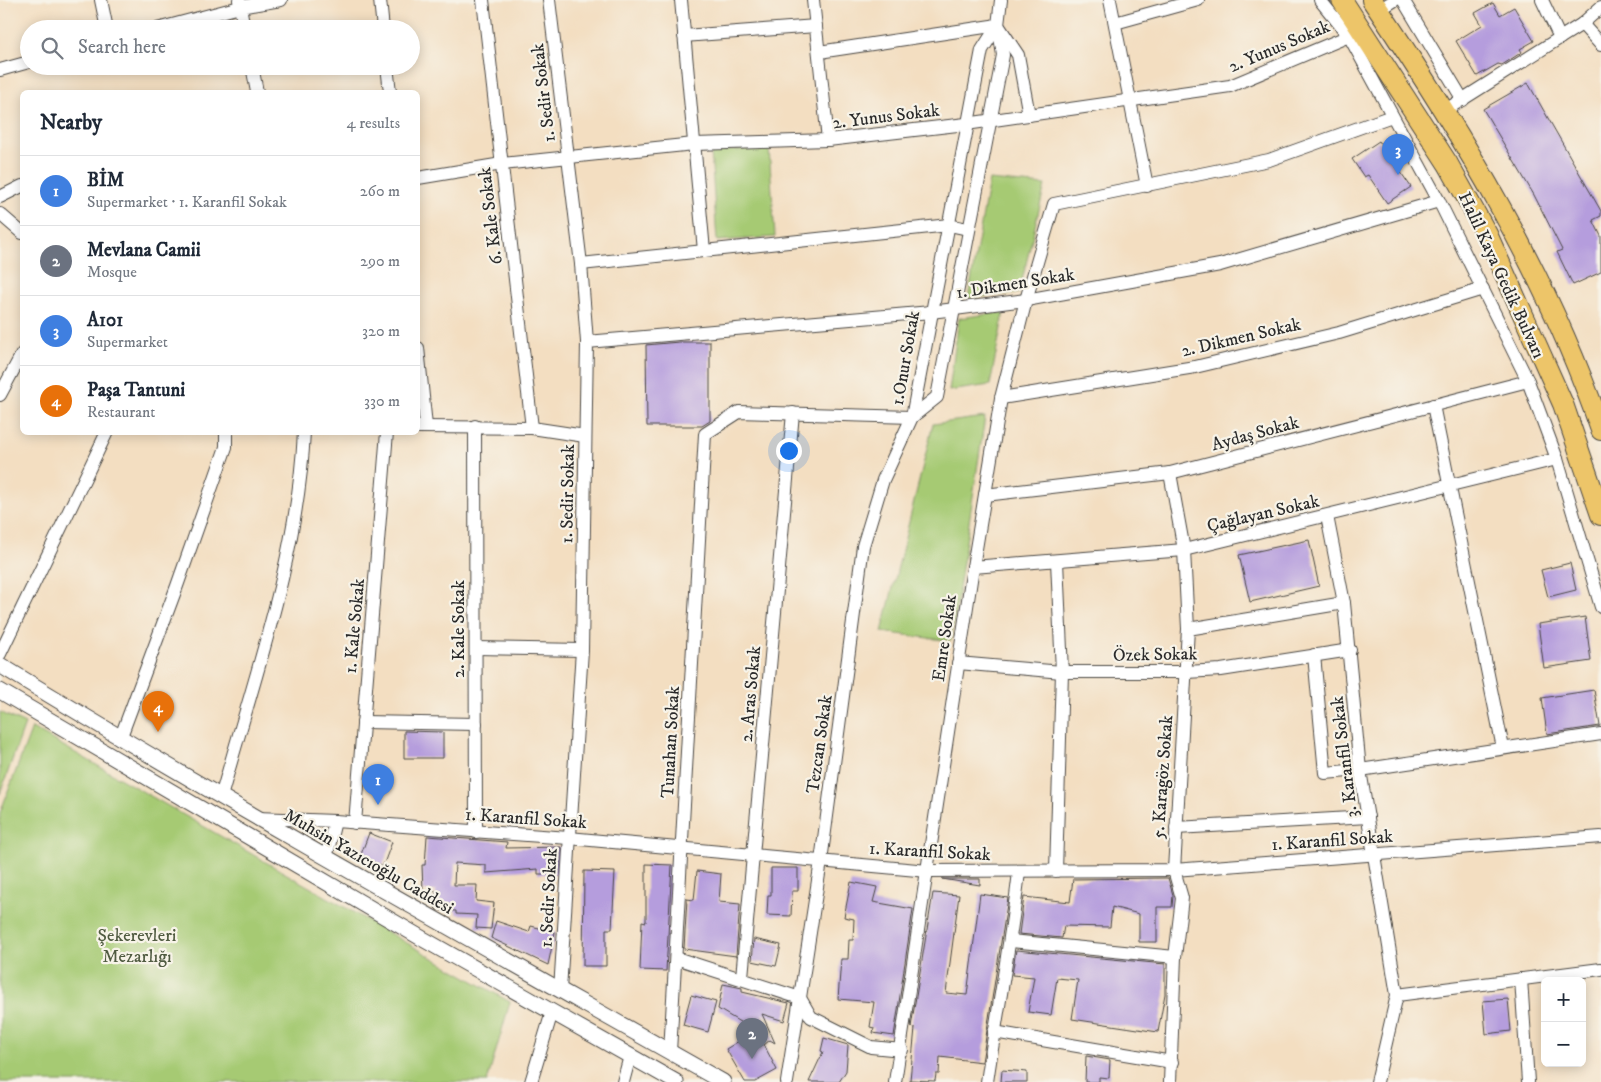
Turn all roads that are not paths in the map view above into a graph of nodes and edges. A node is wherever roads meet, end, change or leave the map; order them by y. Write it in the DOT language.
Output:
graph roads {
  1 [pos="101,0"];
  2 [pos="281,0"];
  3 [pos="380,0"];
  4 [pos="483,0"];
  5 [pos="549,0"];
  6 [pos="681,0"];
  7 [pos="813,0"];
  8 [pos="1001,0"];
  9 [pos="1110,0"];
  10 [pos="1198,0"];
  11 [pos="1320,0"];
  12 [pos="1342,0"];
  13 [pos="1403,0"];
  14 [pos="1542,0"];
  15 [pos="1382,3"];
  16 [pos="240,4"];
  17 [pos="1601,7"];
  18 [pos="105,20"];
  19 [pos="187,20"];
  20 [pos="243,20"];
  21 [pos="382,20"];
  22 [pos="1115,23"];
  23 [pos="1582,24"];
  24 [pos="998,25"];
  25 [pos="816,26"];
  26 [pos="684,36"];
  27 [pos="1349,36"];
  28 [pos="1560,38"];
  29 [pos="1601,45"];
  30 [pos="818,52"];
  31 [pos="20,64"];
  32 [pos="0,70"];
  33 [pos="254,75"];
  34 [pos="388,75"];
  35 [pos="257,90"];
  36 [pos="390,90"];
  37 [pos="1463,100"];
  38 [pos="1130,101"];
  39 [pos="1444,111"];
  40 [pos="1030,115"];
  41 [pos="1392,116"];
  42 [pos="989,120"];
  43 [pos="966,124"];
  44 [pos="828,140"];
  45 [pos="694,144"];
  46 [pos="568,156"];
  47 [pos="502,164"];
  48 [pos="420,178"];
  49 [pos="1147,186"];
  50 [pos="20,187"];
  51 [pos="0,197"];
  52 [pos="1439,201"];
  53 [pos="0,214"];
  54 [pos="948,225"];
  55 [pos="968,229"];
  56 [pos="20,231"];
  57 [pos="704,251"];
  58 [pos="581,264"];
  59 [pos="1484,289"];
  60 [pos="1026,300"];
  61 [pos="954,310"];
  62 [pos="931,312"];
  63 [pos="587,342"];
  64 [pos="20,358"];
  65 [pos="1528,381"];
  66 [pos="420,389"];
  67 [pos="0,395"];
  68 [pos="1001,398"];
  69 [pos="1433,405"];
  70 [pos="793,413"];
  71 [pos="912,417"];
  72 [pos="475,426"];
  73 [pos="422,427"];
  74 [pos="532,428"];
  75 [pos="1601,430"];
  76 [pos="106,435"];
  77 [pos="226,435"];
  78 [pos="304,435"];
  79 [pos="388,435"];
  80 [pos="585,436"];
  81 [pos="1557,459"];
  82 [pos="1170,473"];
  83 [pos="1450,486"];
  84 [pos="985,495"];
  85 [pos="1601,514"];
  86 [pos="1326,516"];
  87 [pos="1184,550"];
  88 [pos="1057,561"];
  89 [pos="972,567"];
  90 [pos="1344,603"];
  91 [pos="1601,607"];
  92 [pos="1188,629"];
  93 [pos="476,648"];
  94 [pos="582,650"];
  95 [pos="1350,650"];
  96 [pos="0,654"];
  97 [pos="1314,655"];
  98 [pos="958,663"];
  99 [pos="0,665"];
  100 [pos="1062,672"];
  101 [pos="1186,672"];
  102 [pos="0,691"];
  103 [pos="363,722"];
  104 [pos="476,724"];
  105 [pos="1601,734"];
  106 [pos="120,738"];
  107 [pos="1503,748"];
  108 [pos="1360,770"];
  109 [pos="221,797"];
  110 [pos="1368,817"];
  111 [pos="257,818"];
  112 [pos="335,820"];
  113 [pos="355,823"];
  114 [pos="1176,828"];
  115 [pos="476,832"];
  116 [pos="247,836"];
  117 [pos="1601,837"];
  118 [pos="569,838"];
  119 [pos="682,848"];
  120 [pos="1376,854"];
  121 [pos="753,856"];
  122 [pos="326,858"];
  123 [pos="821,861"];
  124 [pos="1174,870"];
  125 [pos="928,871"];
  126 [pos="1056,871"];
  127 [pos="1019,872"];
  128 [pos="1011,941"];
  129 [pos="1175,957"];
  130 [pos="676,958"];
  131 [pos="1601,969"];
  132 [pos="742,978"];
  133 [pos="1521,979"];
  134 [pos="560,990"];
  135 [pos="1397,995"];
  136 [pos="800,998"];
  137 [pos="552,1012"];
  138 [pos="994,1032"];
  139 [pos="902,1050"];
  140 [pos="670,1052"];
  141 [pos="630,1056"];
  142 [pos="1172,1062"];
  143 [pos="531,1082"];
  144 [pos="623,1082"];
  145 [pos="676,1082"];
  146 [pos="723,1082"];
  147 [pos="787,1082"];
  148 [pos="895,1082"];
  149 [pos="987,1082"];
  150 [pos="1170,1082"];
  151 [pos="1377,1082"];
  152 [pos="1528,1082"];
  1 -- 18 [label="street"];
  2 -- 16 [label="street"];
  3 -- 21 [label="street"];
  4 -- 47 [label="street, 6. Kale Sokak"];
  5 -- 46 [label="street, 1. Sedir Sokak"];
  6 -- 26 [label="street"];
  7 -- 25 [label="street"];
  8 -- 24 [label="street, 1.Onur Sokak"];
  9 -- 22 [label="street"];
  10 -- 22 [label="street"];
  11 -- 27 [label="street"];
  12 -- 85 [label="highway, Halil Kaya Gedik Bulvarı"];
  13 -- 37 [label="street"];
  14 -- 28 [label="street"];
  15 -- 39 [label="highway, Halil Kaya Gedik Bulvarı"];
  16 -- 19 [label="street"];
  16 -- 20 [label="street"];
  17 -- 23 [label="street"];
  22 -- 38 [label="street"];
  23 -- 28 [label="street"];
  23 -- 29 [label="street"];
  24 -- 30 [label="street"];
  24 -- 40 [label="street"];
  24 -- 42 [label="street, 1.Onur Sokak"];
  24 -- 43 [label="street, 1.Onur Sokak"];
  25 -- 26 [label="street"];
  25 -- 30 [label="street"];
  26 -- 45 [label="street"];
  27 -- 38 [label="street, 2. Yunus Sokak"];
  27 -- 41 [label="street"];
  28 -- 37 [label="street"];
  30 -- 44 [label="street"];
  31 -- 32 [label="street"];
  33 -- 35 [label="street"];
  34 -- 36 [label="street"];
  37 -- 39 [label="street"];
  38 -- 40 [label="street, 2. Yunus Sokak"];
  38 -- 49 [label="street"];
  39 -- 75 [label="highway, Halil Kaya Gedik Bulvarı"];
  40 -- 42 [label="street, 2. Yunus Sokak"];
  41 -- 49 [label="street"];
  41 -- 52 [label="street"];
  42 -- 43 [label="street, 2. Yunus Sokak"];
  42 -- 55 [label="street, 1.Onur Sokak"];
  43 -- 44 [label="street, 2. Yunus Sokak"];
  43 -- 54 [label="street, 1.Onur Sokak"];
  44 -- 45 [label="street, 2. Yunus Sokak"];
  45 -- 46 [label="street, 2. Yunus Sokak"];
  45 -- 57 [label="street"];
  46 -- 47 [label="street, 2. Yunus Sokak"];
  46 -- 58 [label="street, 1. Sedir Sokak"];
  47 -- 48 [label="street, 2. Yunus Sokak"];
  47 -- 74 [label="street, 6. Kale Sokak"];
  49 -- 60 [label="street, Emre Sokak"];
  50 -- 51 [label="street"];
  52 -- 59 [label="street"];
  52 -- 60 [label="street, 1. Dikmen Sokak"];
  53 -- 56 [label="street"];
  54 -- 55 [label="street"];
  54 -- 57 [label="street"];
  54 -- 62 [label="street, 1.Onur Sokak"];
  55 -- 61 [label="street, 1.Onur Sokak"];
  57 -- 58 [label="street"];
  58 -- 63 [label="street, 1. Sedir Sokak"];
  59 -- 65 [label="street"];
  59 -- 68 [label="street, 2. Dikmen Sokak"];
  60 -- 61 [label="street, 1. Dikmen Sokak"];
  60 -- 68 [label="street, Emre Sokak"];
  61 -- 62 [label="street, 1. Dikmen Sokak"];
  61 -- 71 [label="street, 1.Onur Sokak"];
  62 -- 63 [label="street, 1. Dikmen Sokak"];
  62 -- 71 [label="street, 1.Onur Sokak"];
  63 -- 80 [label="street, 1. Sedir Sokak"];
  64 -- 67 [label="street"];
  65 -- 69 [label="street, Aydaş Sokak"];
  65 -- 81 [label="street"];
  66 -- 73 [label="street"];
  68 -- 84 [label="street, Emre Sokak"];
  69 -- 82 [label="street, Aydaş Sokak"];
  69 -- 83 [label="street"];
  70 -- 71 [label="street"];
  70 -- 119 [label="street, Tunahan Sokak"];
  70 -- 121 [label="street, 2. Aras Sokak"];
  71 -- 123 [label="street, Tezcan Sokak"];
  72 -- 73 [label="street"];
  72 -- 74 [label="street"];
  72 -- 93 [label="street, 2. Kale Sokak"];
  74 -- 80 [label="street"];
  76 -- 96 [label="street"];
  77 -- 106 [label="street"];
  78 -- 109 [label="street"];
  79 -- 103 [label="street, 1. Kale Sokak"];
  80 -- 94 [label="street, 1. Sedir Sokak"];
  81 -- 83 [label="street, Çağlayan Sokak"];
  81 -- 91 [label="street"];
  82 -- 84 [label="street, Aydaş Sokak"];
  82 -- 87 [label="street, 5. Karagöz Sokak"];
  83 -- 86 [label="street, Çağlayan Sokak"];
  83 -- 107 [label="street"];
  84 -- 89 [label="street, Emre Sokak"];
  86 -- 87 [label="street, Çağlayan Sokak"];
  86 -- 90 [label="street, 3. Karanfil Sokak"];
  87 -- 88 [label="street, Çağlayan Sokak"];
  87 -- 92 [label="street, 5. Karagöz Sokak"];
  88 -- 89 [label="street, Çağlayan Sokak"];
  88 -- 100 [label="street"];
  89 -- 98 [label="street, Emre Sokak"];
  90 -- 92 [label="street"];
  90 -- 95 [label="street, 3. Karanfil Sokak"];
  92 -- 101 [label="street, 5. Karagöz Sokak"];
  93 -- 94 [label="street"];
  93 -- 104 [label="street, 2. Kale Sokak"];
  94 -- 118 [label="street, 1. Sedir Sokak"];
  95 -- 97 [label="street, Özek Sokak"];
  95 -- 108 [label="street, 3. Karanfil Sokak"];
  97 -- 101 [label="street, Özek Sokak"];
  97 -- 108 [label="street"];
  98 -- 100 [label="street, Özek Sokak"];
  98 -- 125 [label="street, Emre Sokak"];
  99 -- 106 [label="street, Muhsin Yazıcıoğlu Caddesi"];
  100 -- 101 [label="street, Özek Sokak"];
  100 -- 126 [label="street"];
  101 -- 114 [label="street, 5. Karagöz Sokak"];
  102 -- 116 [label="street"];
  103 -- 104 [label="street"];
  103 -- 113 [label="street, 1. Kale Sokak"];
  104 -- 115 [label="street, 2. Kale Sokak"];
  105 -- 107 [label="street"];
  106 -- 109 [label="street, Muhsin Yazıcıoğlu Caddesi"];
  107 -- 108 [label="street"];
  108 -- 110 [label="street, 3. Karanfil Sokak"];
  109 -- 111 [label="street, Muhsin Yazıcıoğlu Caddesi"];
  110 -- 114 [label="street"];
  110 -- 120 [label="street, 3. Karanfil Sokak"];
  111 -- 112 [label="street, 1. Karanfil Sokak"];
  111 -- 116 [label="street"];
  111 -- 122 [label="street, Muhsin Yazıcıoğlu Caddesi"];
  112 -- 113 [label="street, 1. Karanfil Sokak"];
  112 -- 122 [label="street"];
  113 -- 115 [label="street, 1. Karanfil Sokak"];
  114 -- 124 [label="street, 5. Karagöz Sokak"];
  115 -- 118 [label="street, 1. Karanfil Sokak"];
  116 -- 137 [label="street"];
  117 -- 120 [label="street, 1. Karanfil Sokak"];
  118 -- 119 [label="street, 1. Karanfil Sokak"];
  118 -- 134 [label="street, 1. Sedir Sokak"];
  119 -- 121 [label="street, 1. Karanfil Sokak"];
  119 -- 130 [label="street, Tunahan Sokak"];
  120 -- 124 [label="street, 1. Karanfil Sokak"];
  120 -- 135 [label="street, 3. Karanfil Sokak"];
  121 -- 123 [label="street, 1. Karanfil Sokak"];
  121 -- 132 [label="street, 2. Aras Sokak"];
  122 -- 134 [label="street, Muhsin Yazıcıoğlu Caddesi"];
  123 -- 125 [label="street, 1. Karanfil Sokak"];
  123 -- 136 [label="street, Tezcan Sokak"];
  124 -- 126 [label="street, 1. Karanfil Sokak"];
  124 -- 129 [label="street, 5. Karagöz Sokak"];
  125 -- 127 [label="street, 1. Karanfil Sokak"];
  125 -- 139 [label="street, Emre Sokak"];
  126 -- 127 [label="street, 1. Karanfil Sokak"];
  127 -- 128 [label="street"];
  128 -- 129 [label="street"];
  128 -- 138 [label="street"];
  129 -- 142 [label="street, 5. Karagöz Sokak"];
  130 -- 132 [label="street"];
  130 -- 140 [label="street, Tunahan Sokak"];
  131 -- 133 [label="street"];
  132 -- 136 [label="street"];
  133 -- 135 [label="street"];
  133 -- 152 [label="street"];
  134 -- 137 [label="street"];
  134 -- 140 [label="street, Muhsin Yazıcıoğlu Caddesi"];
  135 -- 151 [label="street, 3. Karanfil Sokak"];
  136 -- 139 [label="street"];
  136 -- 147 [label="street, Tezcan Sokak"];
  137 -- 141 [label="street"];
  137 -- 143 [label="street"];
  138 -- 142 [label="street"];
  138 -- 149 [label="street"];
  139 -- 148 [label="street, Emre Sokak"];
  140 -- 146 [label="street, Muhsin Yazıcıoğlu Caddesi"];
  141 -- 144 [label="street"];
  141 -- 145 [label="street"];
  142 -- 150 [label="street, 5. Karagöz Sokak"];
}
